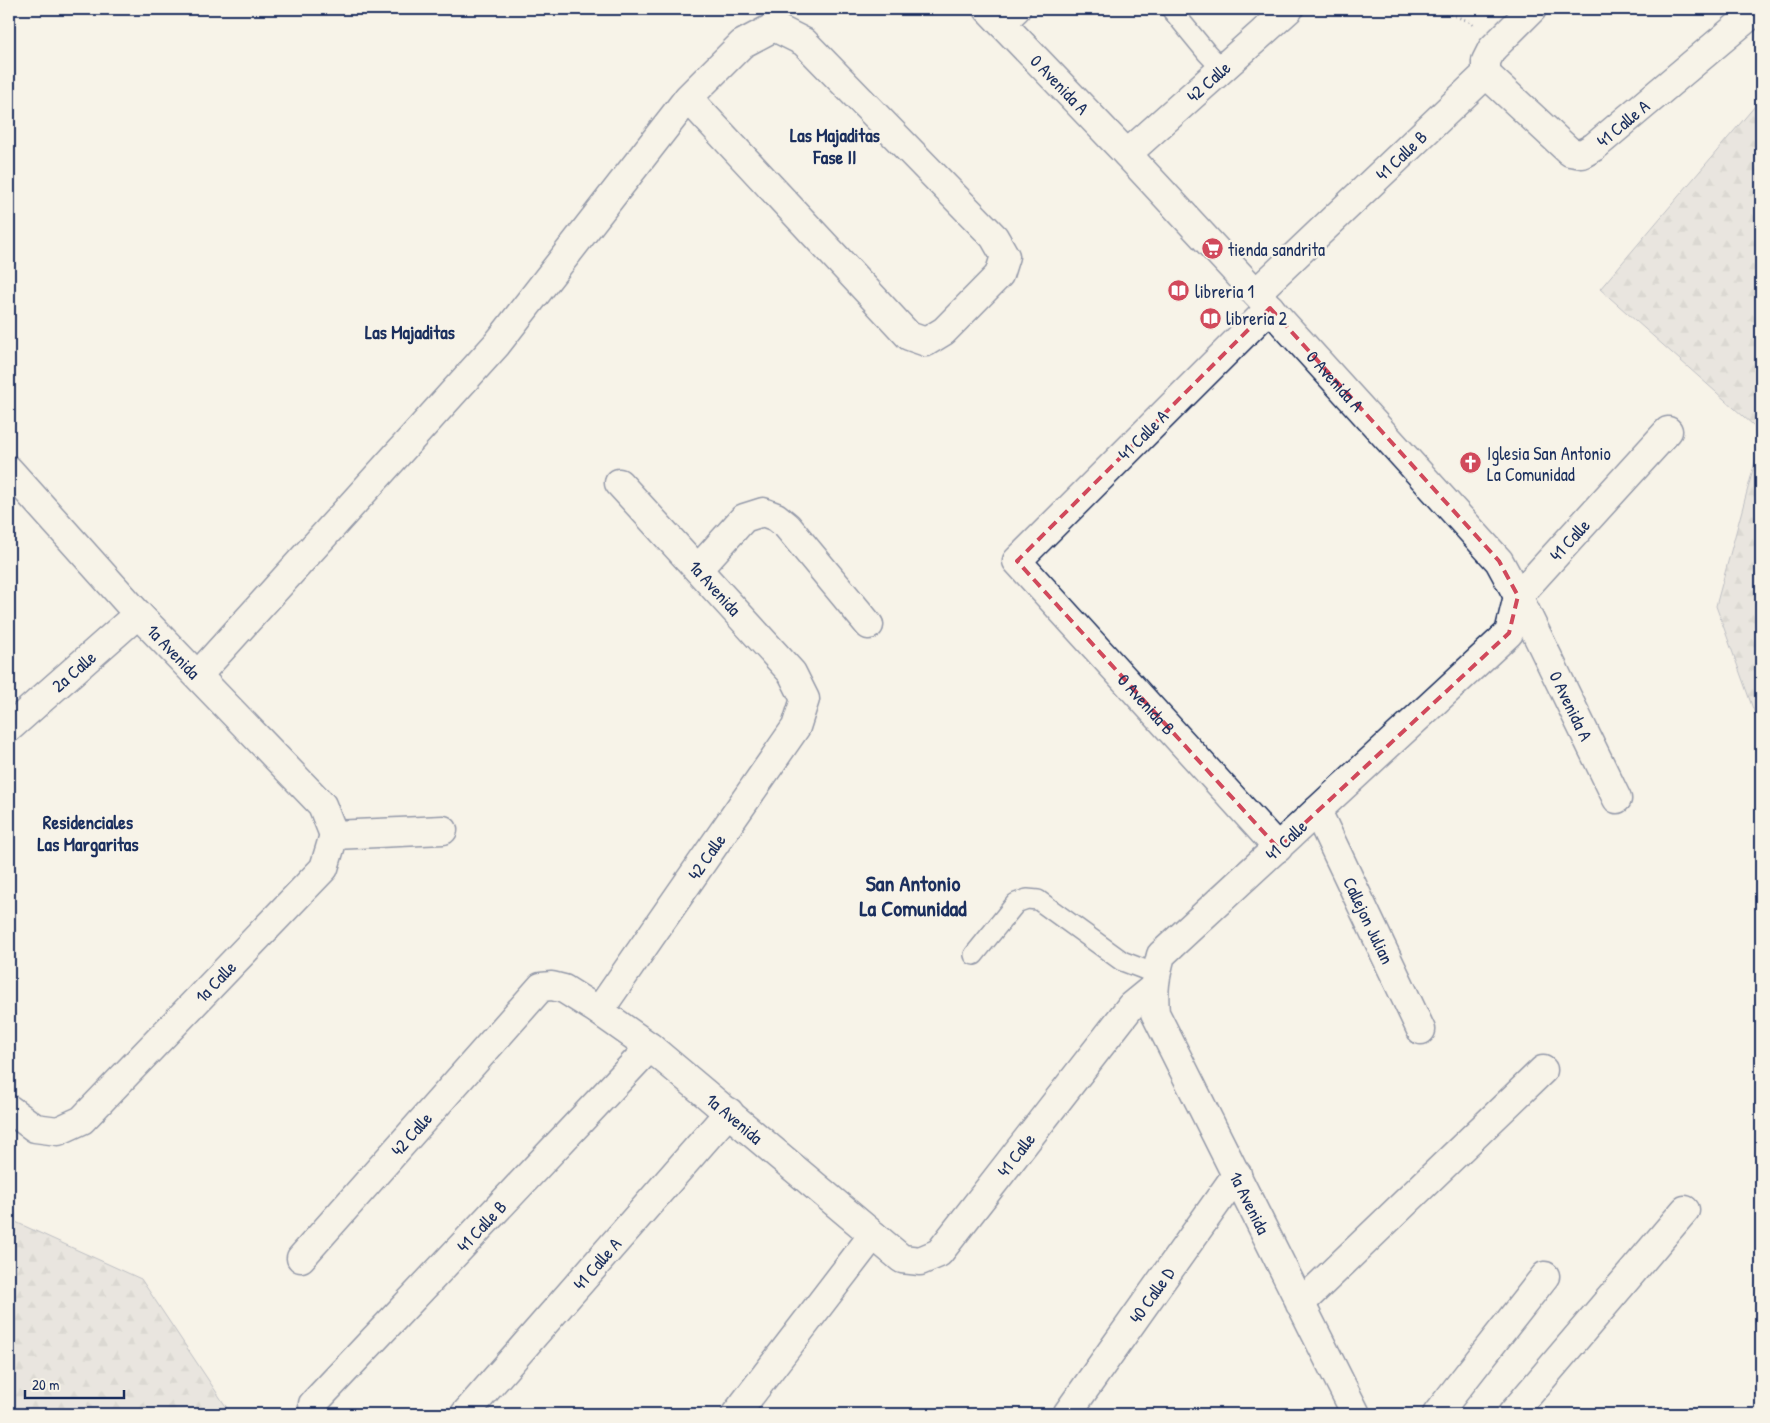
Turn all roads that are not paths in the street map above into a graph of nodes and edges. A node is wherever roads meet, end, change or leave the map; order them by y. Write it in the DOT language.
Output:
graph roads {
  1 [pos="1171,9"];
  2 [pos="1289,9"];
  3 [pos="1532,9"];
  4 [pos="1758,9"];
  5 [pos="1002,13"];
  6 [pos="1489,62"];
  7 [pos="1222,69"];
  8 [pos="688,98"];
  9 [pos="1127,154"];
  10 [pos="1263,301"];
  11 [pos="1668,431"];
  12 [pos="9,470"];
  13 [pos="619,483"];
  14 [pos="1017,561"];
  15 [pos="698,569"];
  16 [pos="1518,596"];
  17 [pos="138,614"];
  18 [pos="868,625"];
  19 [pos="198,674"];
  20 [pos="805,699"];
  21 [pos="9,728"];
  22 [pos="1616,799"];
  23 [pos="1317,811"];
  24 [pos="443,830"];
  25 [pos="334,834"];
  26 [pos="1278,848"];
  27 [pos="974,955"];
  28 [pos="1154,981"];
  29 [pos="541,987"];
  30 [pos="599,1011"];
  31 [pos="1421,1030"];
  32 [pos="650,1047"];
  33 [pos="1543,1070"];
  34 [pos="9,1108"];
  35 [pos="729,1112"];
  36 [pos="1237,1174"];
  37 [pos="1686,1210"];
  38 [pos="873,1235"];
  39 [pos="301,1258"];
  40 [pos="920,1262"];
  41 [pos="1545,1276"];
  42 [pos="1300,1304"];
  43 [pos="313,1404"];
  44 [pos="465,1414"];
  45 [pos="736,1414"];
  46 [pos="1067,1414"];
  47 [pos="1356,1414"];
  48 [pos="1436,1414"];
  49 [pos="1512,1414"];
  1 -- 7 [label="lane"];
  2 -- 7 [label="street, 42 Calle"];
  3 -- 6 [label="street, 41 Calle B"];
  4 -- 6 [label="street, 41 Calle A"];
  5 -- 9 [label="street, 0 Avenida A"];
  6 -- 10 [label="street, 41 Calle B"];
  7 -- 9 [label="street, 42 Calle"];
  8 -- 8 [label="street"];
  8 -- 19 [label="street"];
  9 -- 10 [label="street, 0 Avenida A"];
  10 -- 14 [label="street, 41 Calle A"];
  10 -- 16 [label="street, 0 Avenida A"];
  11 -- 16 [label="street, 41 Calle"];
  12 -- 17 [label="street, 1a Avenida"];
  13 -- 15 [label="street, 1a Avenida"];
  14 -- 26 [label="street, 0 Avenida B"];
  15 -- 18 [label="street"];
  15 -- 20 [label="street, 1a Avenida"];
  16 -- 22 [label="street, 0 Avenida A"];
  16 -- 23 [label="street, 41 Calle"];
  17 -- 19 [label="street, 1a Avenida"];
  17 -- 21 [label="street, 2a Calle"];
  19 -- 25 [label="street, 1a Avenida"];
  20 -- 30 [label="street, 42 Calle"];
  23 -- 26 [label="street, 41 Calle"];
  23 -- 31 [label="street, Callejon Julian"];
  24 -- 25 [label="street"];
  25 -- 34 [label="street, 1a Calle"];
  26 -- 28 [label="street, 41 Calle"];
  27 -- 28 [label="lane"];
  28 -- 36 [label="street, 1a Avenida"];
  28 -- 40 [label="street, 41 Calle"];
  29 -- 30 [label="street, 1a Avenida"];
  29 -- 39 [label="street, 42 Calle"];
  30 -- 32 [label="street, 1a Avenida"];
  32 -- 35 [label="street, 1a Avenida"];
  32 -- 43 [label="street, 41 Calle B"];
  33 -- 42 [label="street"];
  35 -- 38 [label="street, 1a Avenida"];
  35 -- 44 [label="street, 41 Calle A"];
  36 -- 42 [label="street, 1a Avenida"];
  36 -- 46 [label="street, 40 Calle D"];
  37 -- 49 [label="street"];
  38 -- 40 [label="street, 1a Avenida"];
  38 -- 45 [label="street"];
  41 -- 48 [label="street"];
  42 -- 47 [label="street, 1a Avenida"];
}
